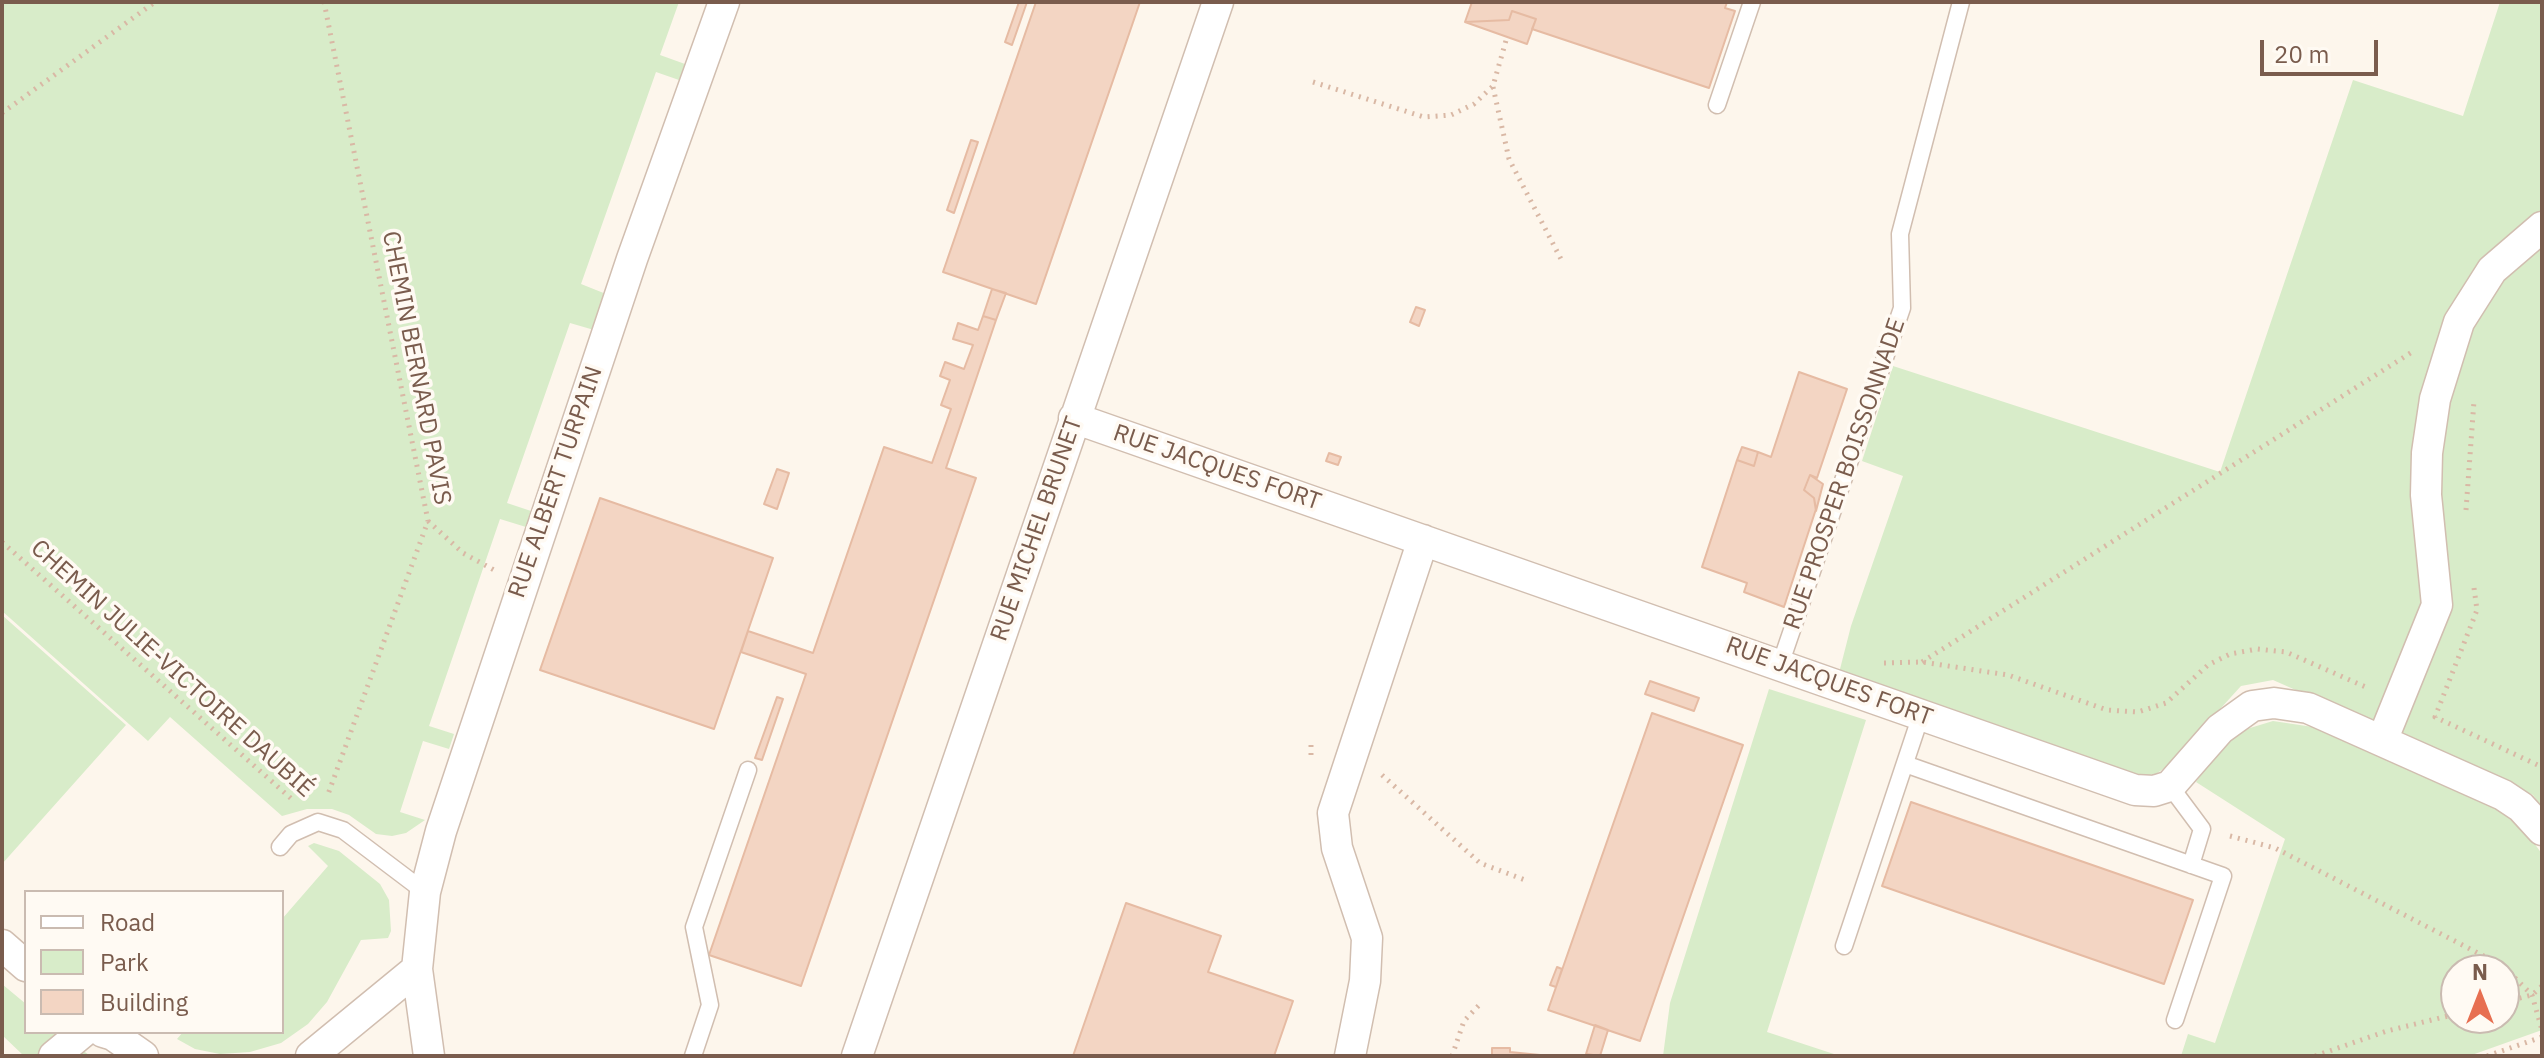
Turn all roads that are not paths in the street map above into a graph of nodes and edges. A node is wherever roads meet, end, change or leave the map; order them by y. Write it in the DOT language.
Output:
graph roads {
  1 [pos="724,2"];
  2 [pos="1218,2"];
  3 [pos="1752,2"];
  4 [pos="1961,2"];
  5 [pos="1717,105"];
  6 [pos="2542,227"];
  7 [pos="1074,418"];
  8 [pos="1423,540"];
  9 [pos="1780,665"];
  10 [pos="1921,715"];
  11 [pos="2382,741"];
  12 [pos="1905,764"];
  13 [pos="748,770"];
  14 [pos="2170,786"];
  15 [pos="2542,830"];
  16 [pos="280,847"];
  17 [pos="2191,865"];
  18 [pos="425,892"];
  19 [pos="2,945"];
  20 [pos="1844,946"];
  21 [pos="24,964"];
  22 [pos="417,969"];
  23 [pos="2175,1020"];
  24 [pos="81,1034"];
  25 [pos="110,1034"];
  26 [pos="54,1056"];
  27 [pos="143,1056"];
  28 [pos="311,1056"];
  29 [pos="429,1056"];
  30 [pos="693,1056"];
  31 [pos="857,1056"];
  32 [pos="1350,1056"];
  1 -- 18 [label="street, RUE ALBERT TURPAIN"];
  2 -- 7 [label="street, RUE MICHEL BRUNET"];
  3 -- 5 [label="lane"];
  4 -- 9 [label="lane, RUE PROSPER BOISSONNADE"];
  6 -- 11 [label="street"];
  7 -- 8 [label="street, RUE JACQUES FORT"];
  7 -- 31 [label="street, RUE MICHEL BRUNET"];
  8 -- 9 [label="street, RUE JACQUES FORT"];
  8 -- 32 [label="street"];
  9 -- 10 [label="street, RUE JACQUES FORT"];
  10 -- 12 [label="lane"];
  10 -- 14 [label="street, RUE JACQUES FORT"];
  11 -- 14 [label="street"];
  11 -- 15 [label="street"];
  12 -- 17 [label="lane"];
  12 -- 20 [label="lane"];
  13 -- 30 [label="lane"];
  14 -- 17 [label="lane"];
  16 -- 18 [label="lane"];
  17 -- 23 [label="lane"];
  18 -- 22 [label="street, RUE ALBERT TURPAIN"];
  19 -- 21 [label="street"];
  22 -- 28 [label="street"];
  22 -- 29 [label="street, RUE ALBERT TURPAIN"];
  24 -- 26 [label="street"];
  25 -- 27 [label="street"];
}
